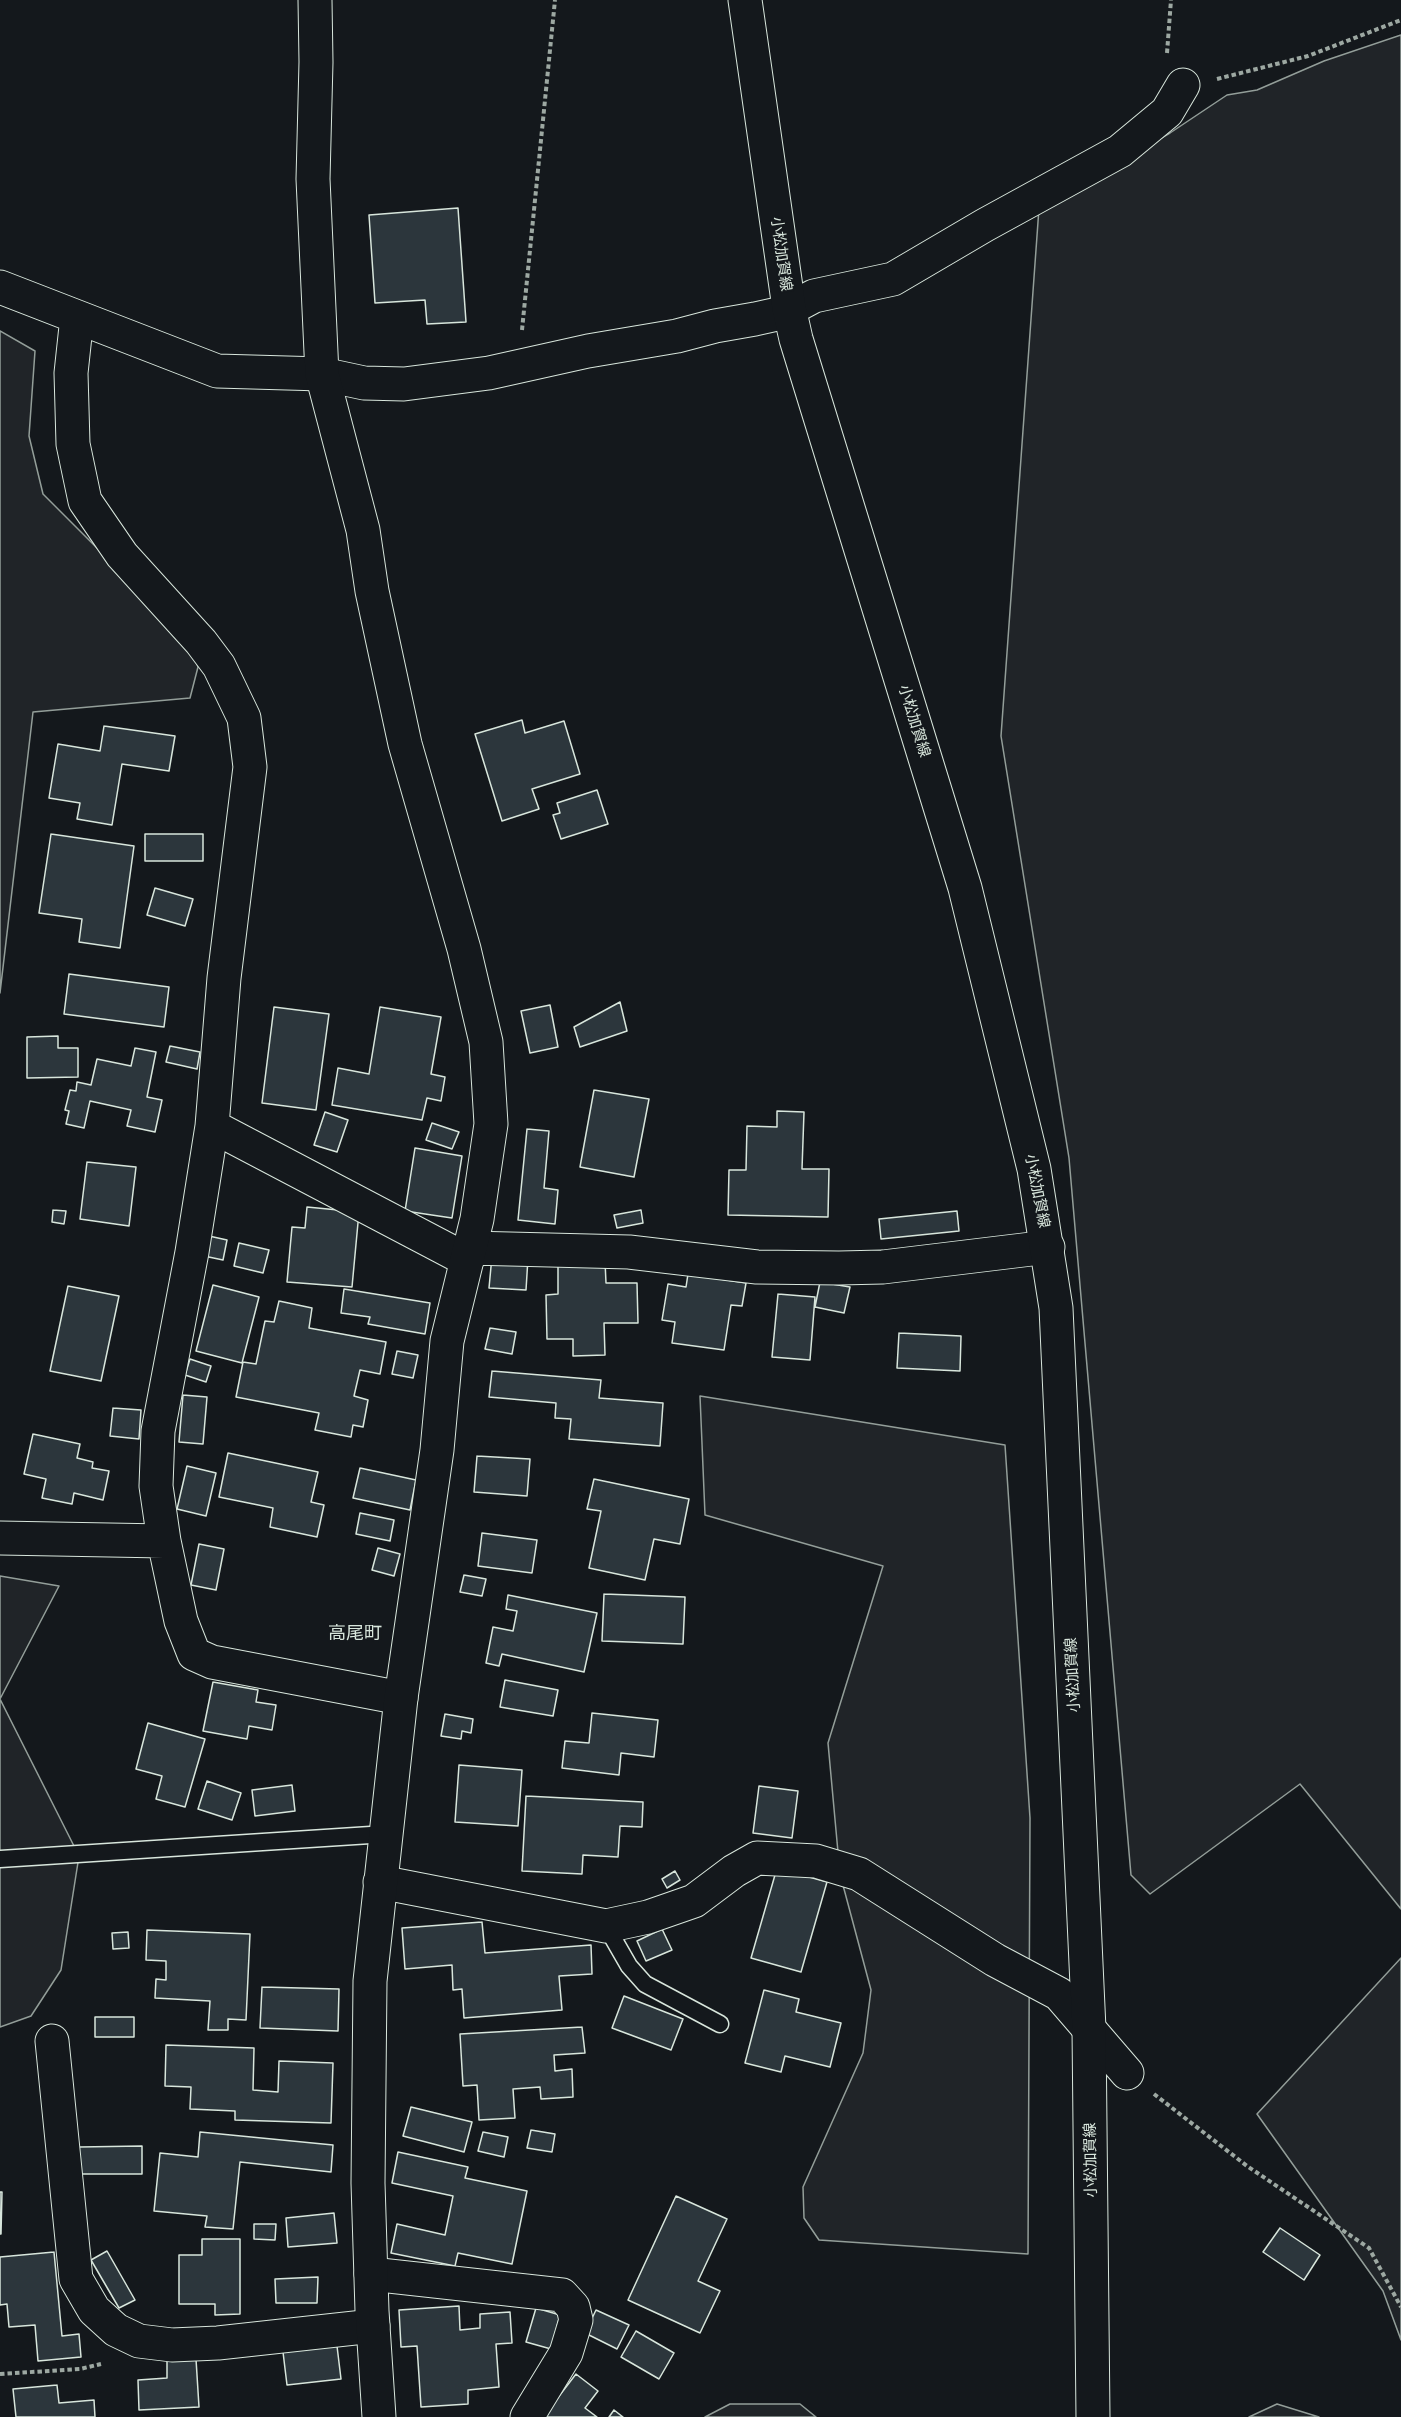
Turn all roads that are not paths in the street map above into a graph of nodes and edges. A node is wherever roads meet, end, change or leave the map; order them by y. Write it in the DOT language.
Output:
graph roads {
  1 [pos="315,0"];
  2 [pos="745,0"];
  3 [pos="1183,86"];
  4 [pos="0,287"];
  5 [pos="789,308"];
  6 [pos="77,317"];
  7 [pos="322,374"];
  8 [pos="212,1126"];
  9 [pos="1047,1247"];
  10 [pos="468,1254"];
  11 [pos="0,1538"];
  12 [pos="164,1541"];
  13 [pos="401,1698"];
  14 [pos="386,1834"];
  15 [pos="0,1859"];
  16 [pos="380,1882"];
  17 [pos="606,1926"];
  18 [pos="720,2024"];
  19 [pos="1089,2029"];
  20 [pos="52,2041"];
  21 [pos="1127,2073"];
  22 [pos="371,2274"];
  23 [pos="373,2326"];
  24 [pos="379,2417"];
  25 [pos="527,2417"];
  26 [pos="1093,2417"];
  1 -- 7 [label="street"];
  2 -- 5 [label="street, 小松加賀線"];
  3 -- 5 [label="street"];
  4 -- 6 [label="street"];
  5 -- 7 [label="street"];
  5 -- 9 [label="street, 小松加賀線"];
  6 -- 7 [label="street"];
  6 -- 8 [label="street"];
  7 -- 10 [label="street"];
  8 -- 10 [label="street"];
  8 -- 12 [label="street"];
  9 -- 10 [label="street"];
  9 -- 19 [label="street, 小松加賀線"];
  10 -- 13 [label="street"];
  11 -- 12 [label="street"];
  12 -- 13 [label="street"];
  13 -- 14 [label="street"];
  14 -- 15 [label="lane"];
  14 -- 16 [label="street"];
  16 -- 17 [label="street"];
  16 -- 22 [label="street"];
  17 -- 18 [label="lane"];
  17 -- 19 [label="street"];
  19 -- 21 [label="street"];
  19 -- 26 [label="street, 小松加賀線"];
  20 -- 23 [label="street"];
  22 -- 23 [label="street"];
  22 -- 25 [label="street"];
  23 -- 24 [label="street"];
}
